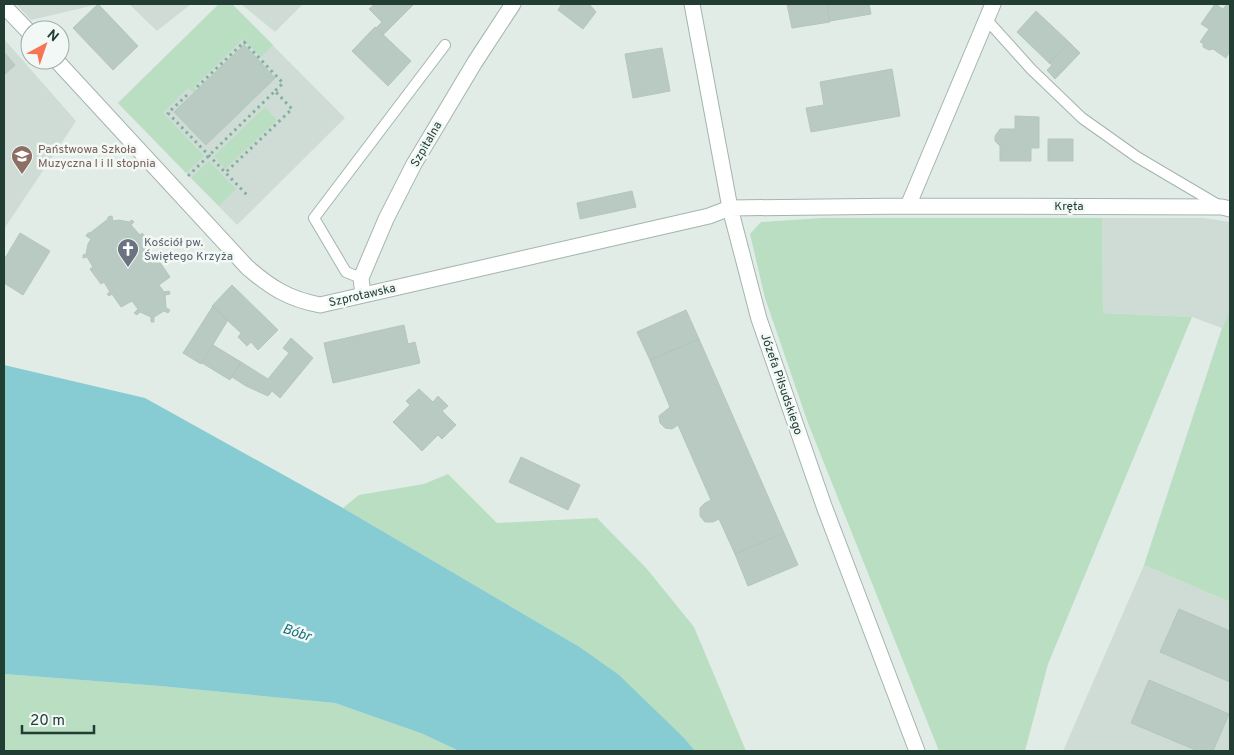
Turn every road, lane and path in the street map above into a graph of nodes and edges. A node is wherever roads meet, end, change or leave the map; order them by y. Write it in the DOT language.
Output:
graph roads {
  1 [pos="513,4"];
  2 [pos="692,4"];
  3 [pos="993,4"];
  4 [pos="4,6"];
  5 [pos="986,19"];
  6 [pos="20,23"];
  7 [pos="445,45"];
  8 [pos="65,70"];
  9 [pos="197,87"];
  10 [pos="275,91"];
  11 [pos="187,95"];
  12 [pos="209,155"];
  13 [pos="226,173"];
  14 [pos="174,188"];
  15 [pos="248,196"];
  16 [pos="908,206"];
  17 [pos="730,208"];
  18 [pos="1226,208"];
  19 [pos="361,278"];
  20 [pos="363,295"];
  21 [pos="917,751"];
  1 -- 19 [label="street, Szpitalna"];
  2 -- 17 [label="street, Józefa Piłsudskiego"];
  3 -- 5 [label="street"];
  4 -- 6 [label="street"];
  5 -- 16 [label="street"];
  5 -- 18 [label="lane"];
  7 -- 19 [label="lane"];
  8 -- 14 [label="street, Szprotawska"];
  9 -- 10 [label="path"];
  10 -- 12 [label="path"];
  10 -- 13 [label="path"];
  11 -- 12 [label="path"];
  12 -- 13 [label="path"];
  12 -- 14 [label="path"];
  13 -- 15 [label="path"];
  14 -- 20 [label="street, Szprotawska"];
  16 -- 17 [label="street, Kręta"];
  16 -- 18 [label="street, Kręta"];
  17 -- 20 [label="street, Szprotawska"];
  17 -- 21 [label="street, Józefa Piłsudskiego"];
  19 -- 20 [label="street, Szpitalna"];
}
